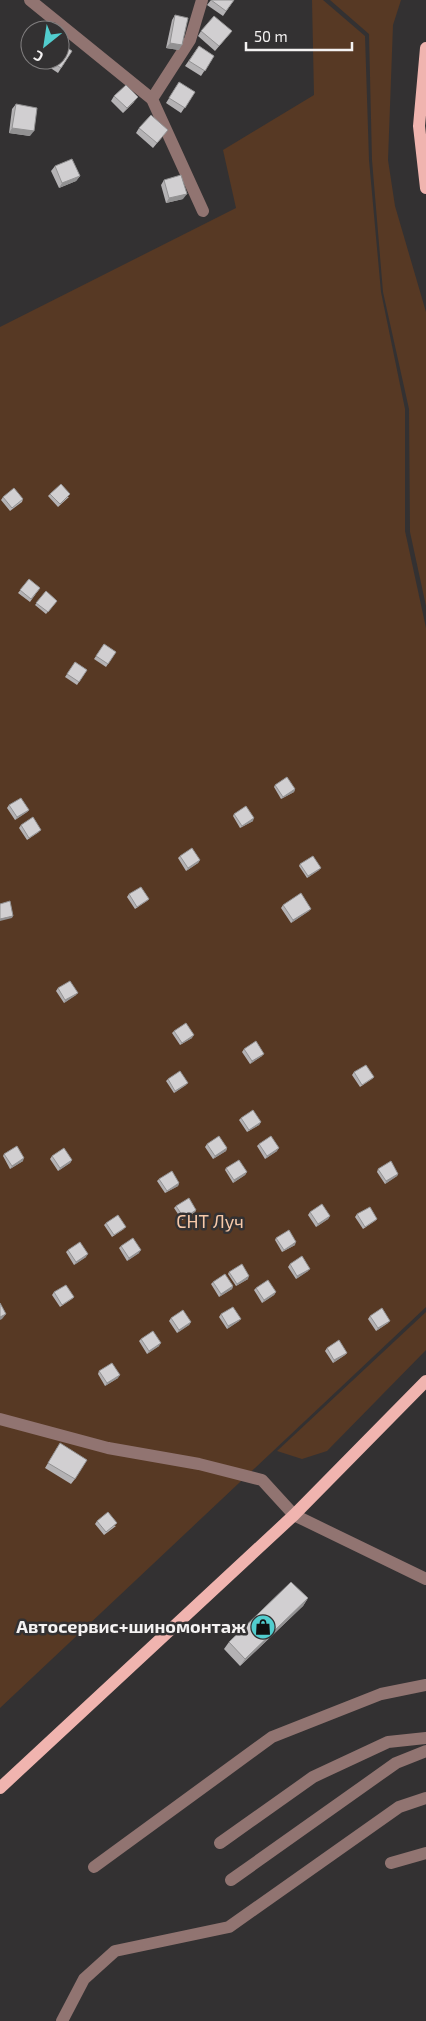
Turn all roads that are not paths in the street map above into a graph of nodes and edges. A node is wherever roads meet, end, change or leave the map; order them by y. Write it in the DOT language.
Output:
graph roads {
  1 [pos="30,0"];
  2 [pos="202,0"];
  3 [pos="426,48"];
  4 [pos="152,99"];
  5 [pos="426,188"];
  6 [pos="203,211"];
  7 [pos="426,1381"];
  8 [pos="0,1419"];
  9 [pos="294,1515"];
  10 [pos="426,1579"];
  11 [pos="426,1685"];
  12 [pos="426,1738"];
  13 [pos="426,1751"];
  14 [pos="0,1788"];
  15 [pos="426,1798"];
  16 [pos="220,1843"];
  17 [pos="426,1853"];
  18 [pos="391,1863"];
  19 [pos="94,1867"];
  20 [pos="232,1880"];
  21 [pos="62,2021"];
  1 -- 4 [label="street"];
  2 -- 4 [label="street"];
  3 -- 5 [label="main road"];
  4 -- 6 [label="street"];
  7 -- 9 [label="main road"];
  8 -- 9 [label="street"];
  9 -- 10 [label="street"];
  9 -- 14 [label="main road"];
  11 -- 19 [label="street"];
  12 -- 16 [label="street"];
  13 -- 20 [label="street"];
  15 -- 21 [label="street"];
  17 -- 18 [label="street"];
}
